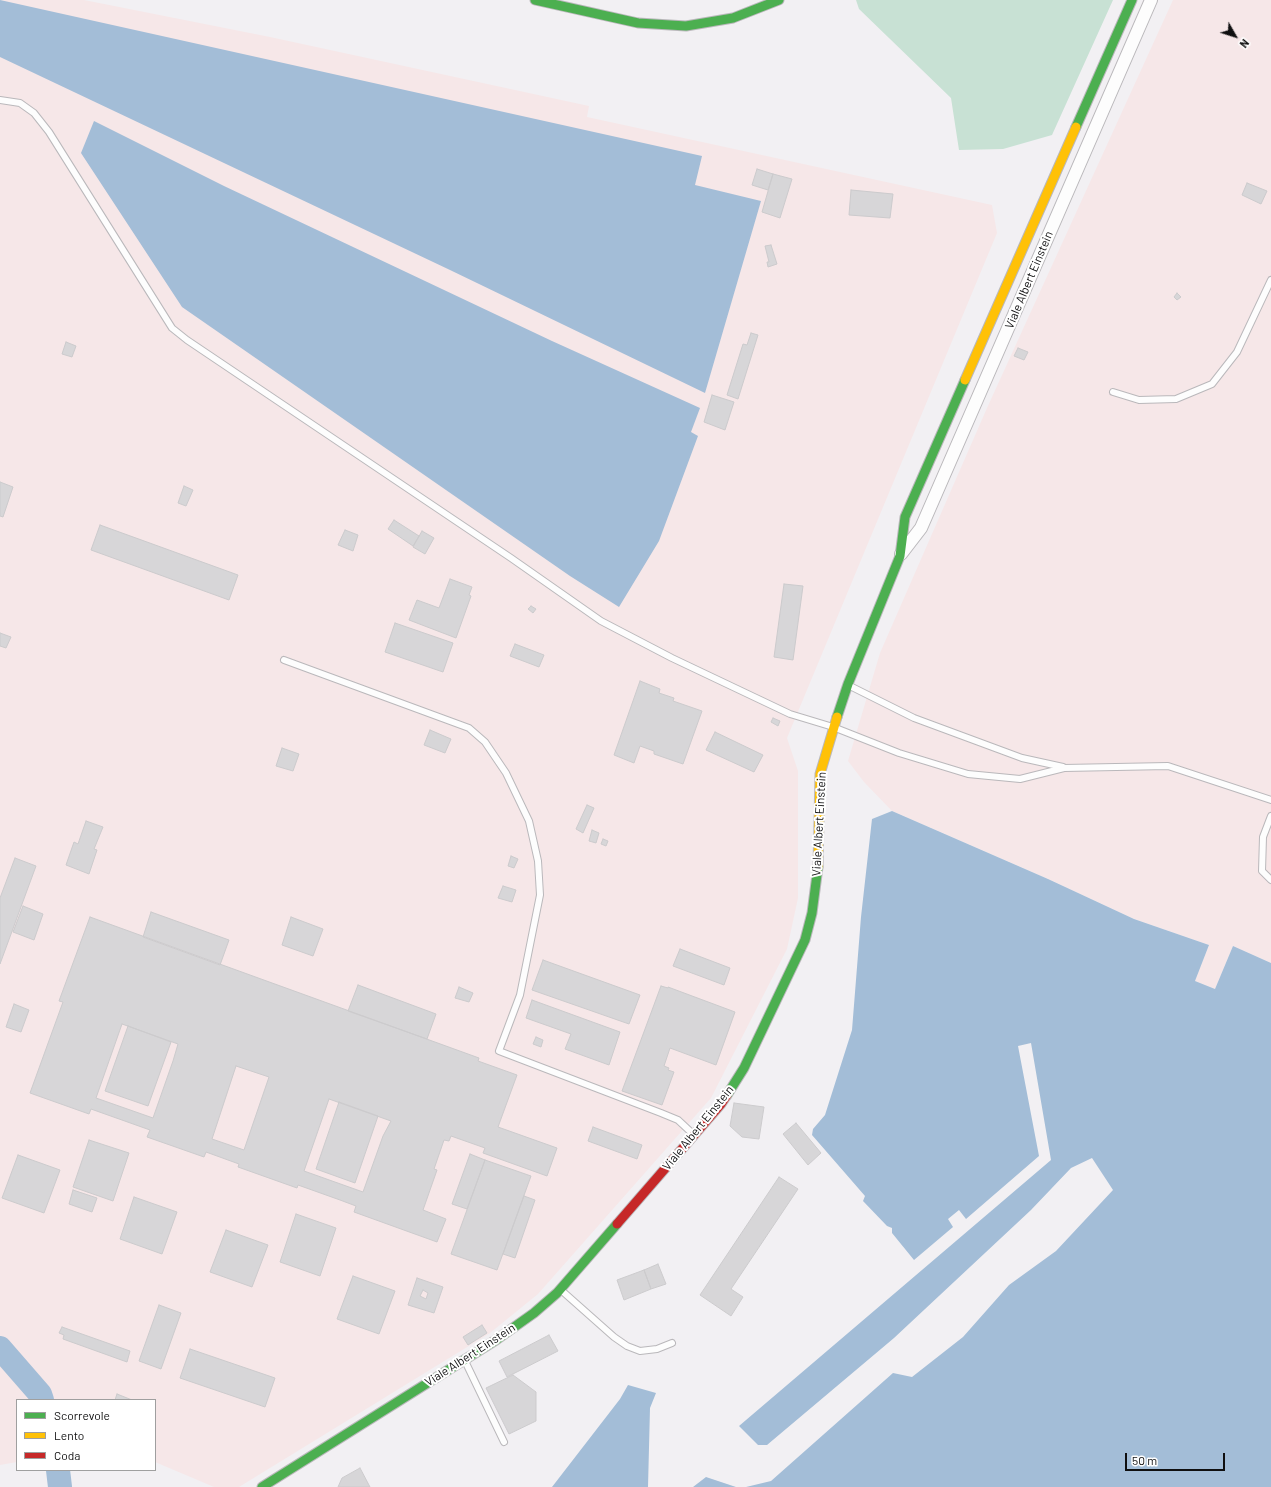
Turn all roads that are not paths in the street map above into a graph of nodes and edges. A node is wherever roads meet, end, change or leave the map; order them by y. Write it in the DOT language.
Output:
graph roads {
  1 [pos="535,0"];
  2 [pos="780,0"];
  3 [pos="1132,0"];
  4 [pos="1151,0"];
  5 [pos="0,100"];
  6 [pos="1271,280"];
  7 [pos="1001,321"];
  8 [pos="983,362"];
  9 [pos="1113,392"];
  10 [pos="900,556"];
  11 [pos="284,660"];
  12 [pos="848,684"];
  13 [pos="833,727"];
  14 [pos="1064,768"];
  15 [pos="1271,800"];
  16 [pos="1271,816"];
  17 [pos="1271,880"];
  18 [pos="694,1135"];
  19 [pos="560,1289"];
  20 [pos="672,1343"];
  21 [pos="464,1360"];
  22 [pos="504,1442"];
  23 [pos="262,1487"];
  1 -- 2 [label="street"];
  3 -- 7 [label="street, Viale Albert Einstein"];
  4 -- 7 [label="street, Viale Albert Einstein"];
  5 -- 13 [label="lane"];
  6 -- 9 [label="lane"];
  7 -- 8 [label="street, Viale Albert Einstein"];
  7 -- 8 [label="street, Viale Albert Einstein"];
  8 -- 10 [label="street, Viale Albert Einstein"];
  8 -- 10 [label="street, Viale Albert Einstein"];
  10 -- 12 [label="street, Viale Albert Einstein"];
  11 -- 18 [label="lane"];
  12 -- 13 [label="street, Viale Albert Einstein"];
  12 -- 14 [label="lane"];
  13 -- 14 [label="lane"];
  13 -- 18 [label="street, Viale Albert Einstein"];
  14 -- 15 [label="lane"];
  16 -- 17 [label="lane"];
  18 -- 19 [label="street, Viale Albert Einstein"];
  19 -- 20 [label="lane"];
  19 -- 21 [label="street, Viale Albert Einstein"];
  21 -- 22 [label="lane"];
  21 -- 23 [label="street, Viale Albert Einstein"];
}
